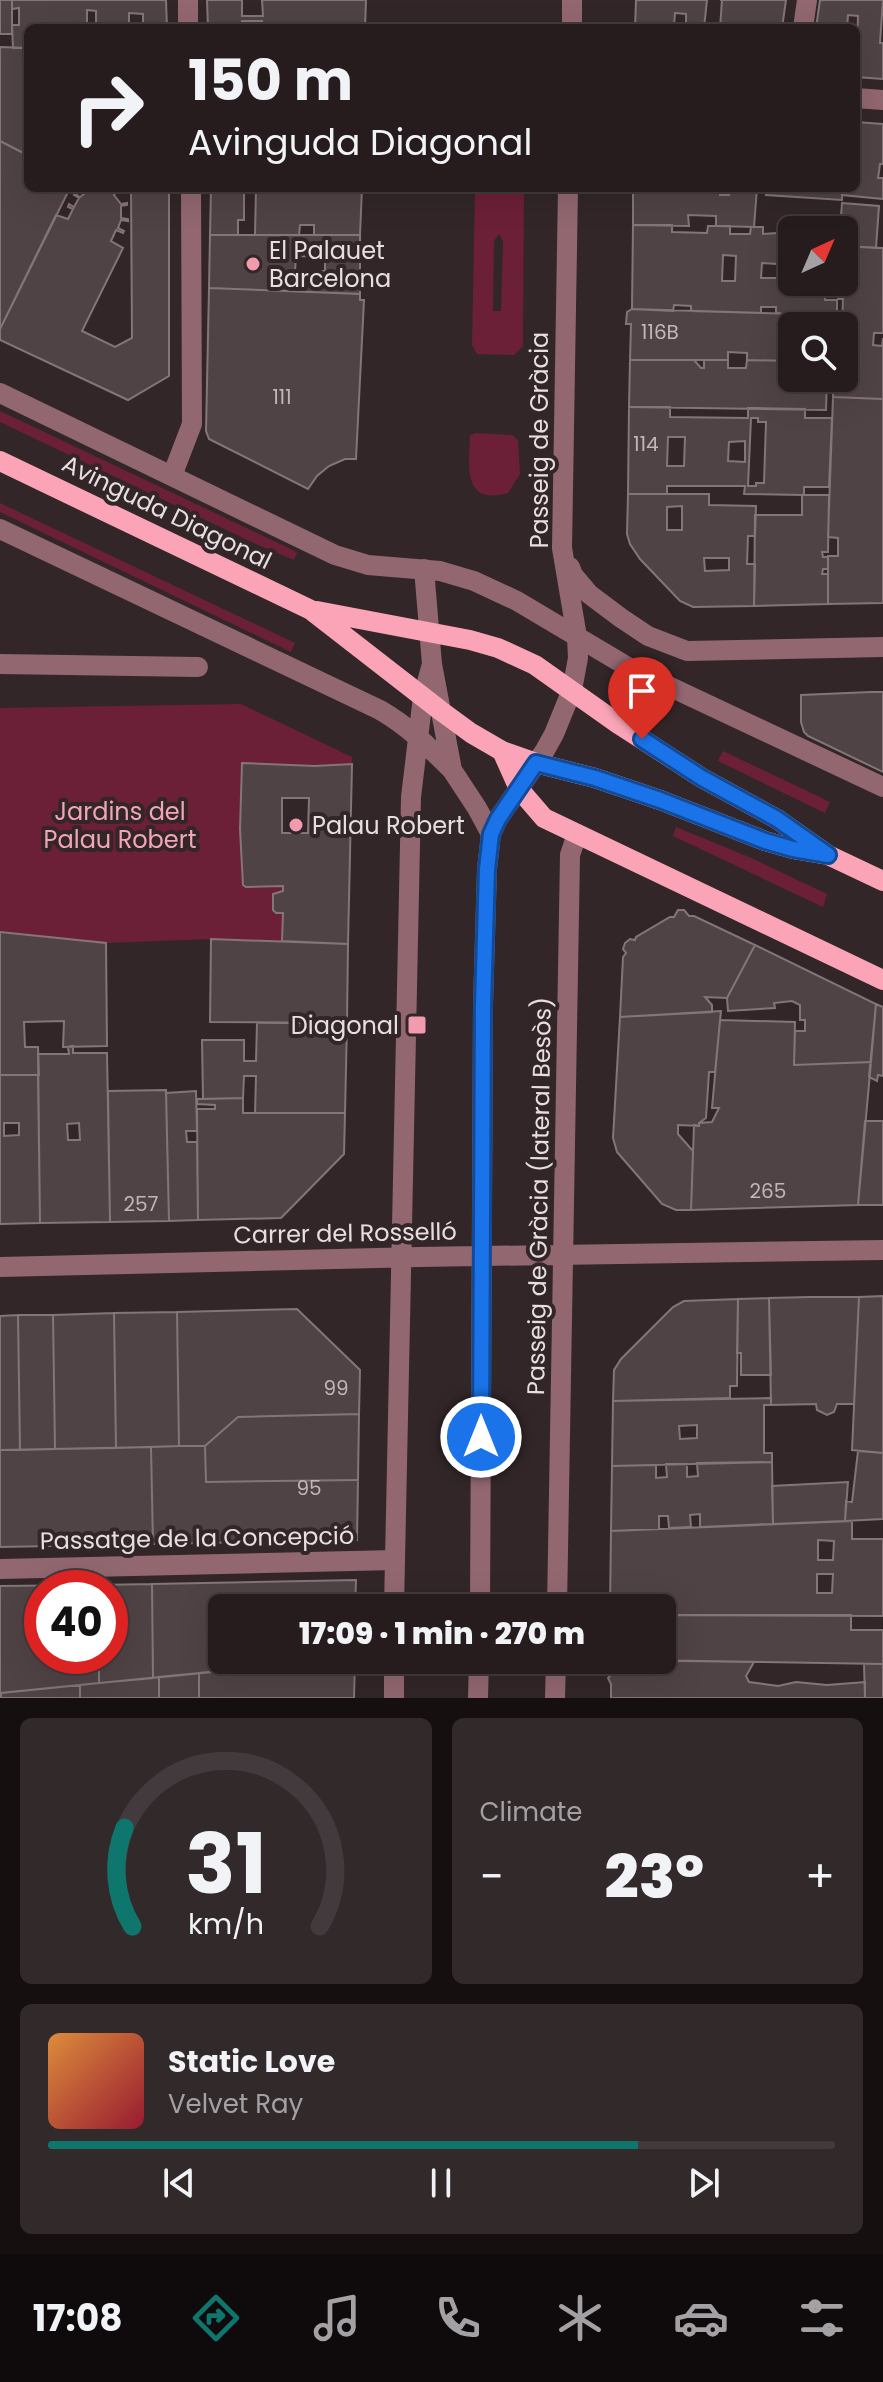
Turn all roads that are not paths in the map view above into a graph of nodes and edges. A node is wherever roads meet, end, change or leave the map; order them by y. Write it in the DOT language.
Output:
graph roads {
  1 [pos="188,0"];
  2 [pos="572,0"];
  3 [pos="807,0"];
  4 [pos="188,24"];
  5 [pos="572,24"];
  6 [pos="804,24"];
  7 [pos="860,98"];
  8 [pos="883,100"];
  9 [pos="191,192"];
  10 [pos="568,192"];
  11 [pos="0,393"];
  12 [pos="0,461"];
  13 [pos="172,476"];
  14 [pos="0,529"];
  15 [pos="562,548"];
  16 [pos="424,569"];
  17 [pos="311,610"];
  18 [pos="428,633"];
  19 [pos="577,637"];
  20 [pos="883,647"];
  21 [pos="0,664"];
  22 [pos="432,664"];
  23 [pos="198,667"];
  24 [pos="572,690"];
  25 [pos="423,697"];
  26 [pos="441,711"];
  27 [pos="418,735"];
  28 [pos="502,751"];
  29 [pos="536,763"];
  30 [pos="452,770"];
  31 [pos="883,787"];
  32 [pos="519,789"];
  33 [pos="491,834"];
  34 [pos="577,834"];
  35 [pos="828,855"];
  36 [pos="883,881"];
  37 [pos="883,980"];
  38 [pos="883,1250"];
  39 [pos="483,1256"];
  40 [pos="563,1256"];
  41 [pos="403,1258"];
  42 [pos="0,1267"];
  43 [pos="395,1560"];
  44 [pos="0,1569"];
  45 [pos="394,1594"];
  46 [pos="480,1594"];
  47 [pos="557,1594"];
  48 [pos="394,1674"];
  49 [pos="479,1674"];
  50 [pos="556,1674"];
  51 [pos="394,1698"];
  52 [pos="478,1698"];
  53 [pos="555,1698"];
  1 -- 4 [label="street"];
  2 -- 5 [label="street"];
  3 -- 6 [label="street"];
  7 -- 8 [label="street"];
  9 -- 13 [label="street"];
  10 -- 15 [label="street, Passeig de Gràcia"];
  11 -- 13 [label="street"];
  12 -- 17 [label="main road, Avinguda Diagonal"];
  13 -- 16 [label="street"];
  14 -- 27 [label="street"];
  15 -- 19 [label="street, Passeig de Gràcia"];
  15 -- 20 [label="street"];
  16 -- 18 [label="street"];
  16 -- 19 [label="street"];
  17 -- 18 [label="main road"];
  17 -- 25 [label="main road"];
  18 -- 22 [label="street"];
  18 -- 24 [label="main road"];
  19 -- 24 [label="street, Passeig de Gràcia"];
  19 -- 31 [label="street"];
  21 -- 23 [label="street"];
  22 -- 25 [label="street"];
  22 -- 26 [label="street"];
  24 -- 29 [label="street, Passeig de Gràcia"];
  24 -- 35 [label="main road"];
  25 -- 26 [label="main road"];
  25 -- 27 [label="street"];
  26 -- 28 [label="main road"];
  26 -- 30 [label="street"];
  27 -- 30 [label="street"];
  27 -- 41 [label="street"];
  28 -- 29 [label="main road"];
  28 -- 32 [label="main road"];
  29 -- 32 [label="street"];
  29 -- 35 [label="main road"];
  30 -- 33 [label="street"];
  32 -- 33 [label="street"];
  32 -- 34 [label="main road"];
  33 -- 39 [label="street"];
  34 -- 37 [label="main road"];
  34 -- 40 [label="street, Passeig de Gràcia (lateral Besòs)"];
  35 -- 36 [label="main road"];
  38 -- 40 [label="street, Carrer del Rosselló"];
  39 -- 40 [label="street, Carrer del Rosselló"];
  39 -- 41 [label="street, Carrer del Rosselló"];
  39 -- 46 [label="street"];
  40 -- 47 [label="street, Passeig de Gràcia (lateral Besòs)"];
  41 -- 42 [label="street, Carrer del Rosselló"];
  41 -- 43 [label="street"];
  43 -- 44 [label="street, Passatge de la Concepció"];
  43 -- 45 [label="street"];
  48 -- 51 [label="street"];
  49 -- 52 [label="street"];
  50 -- 53 [label="street"];
}
